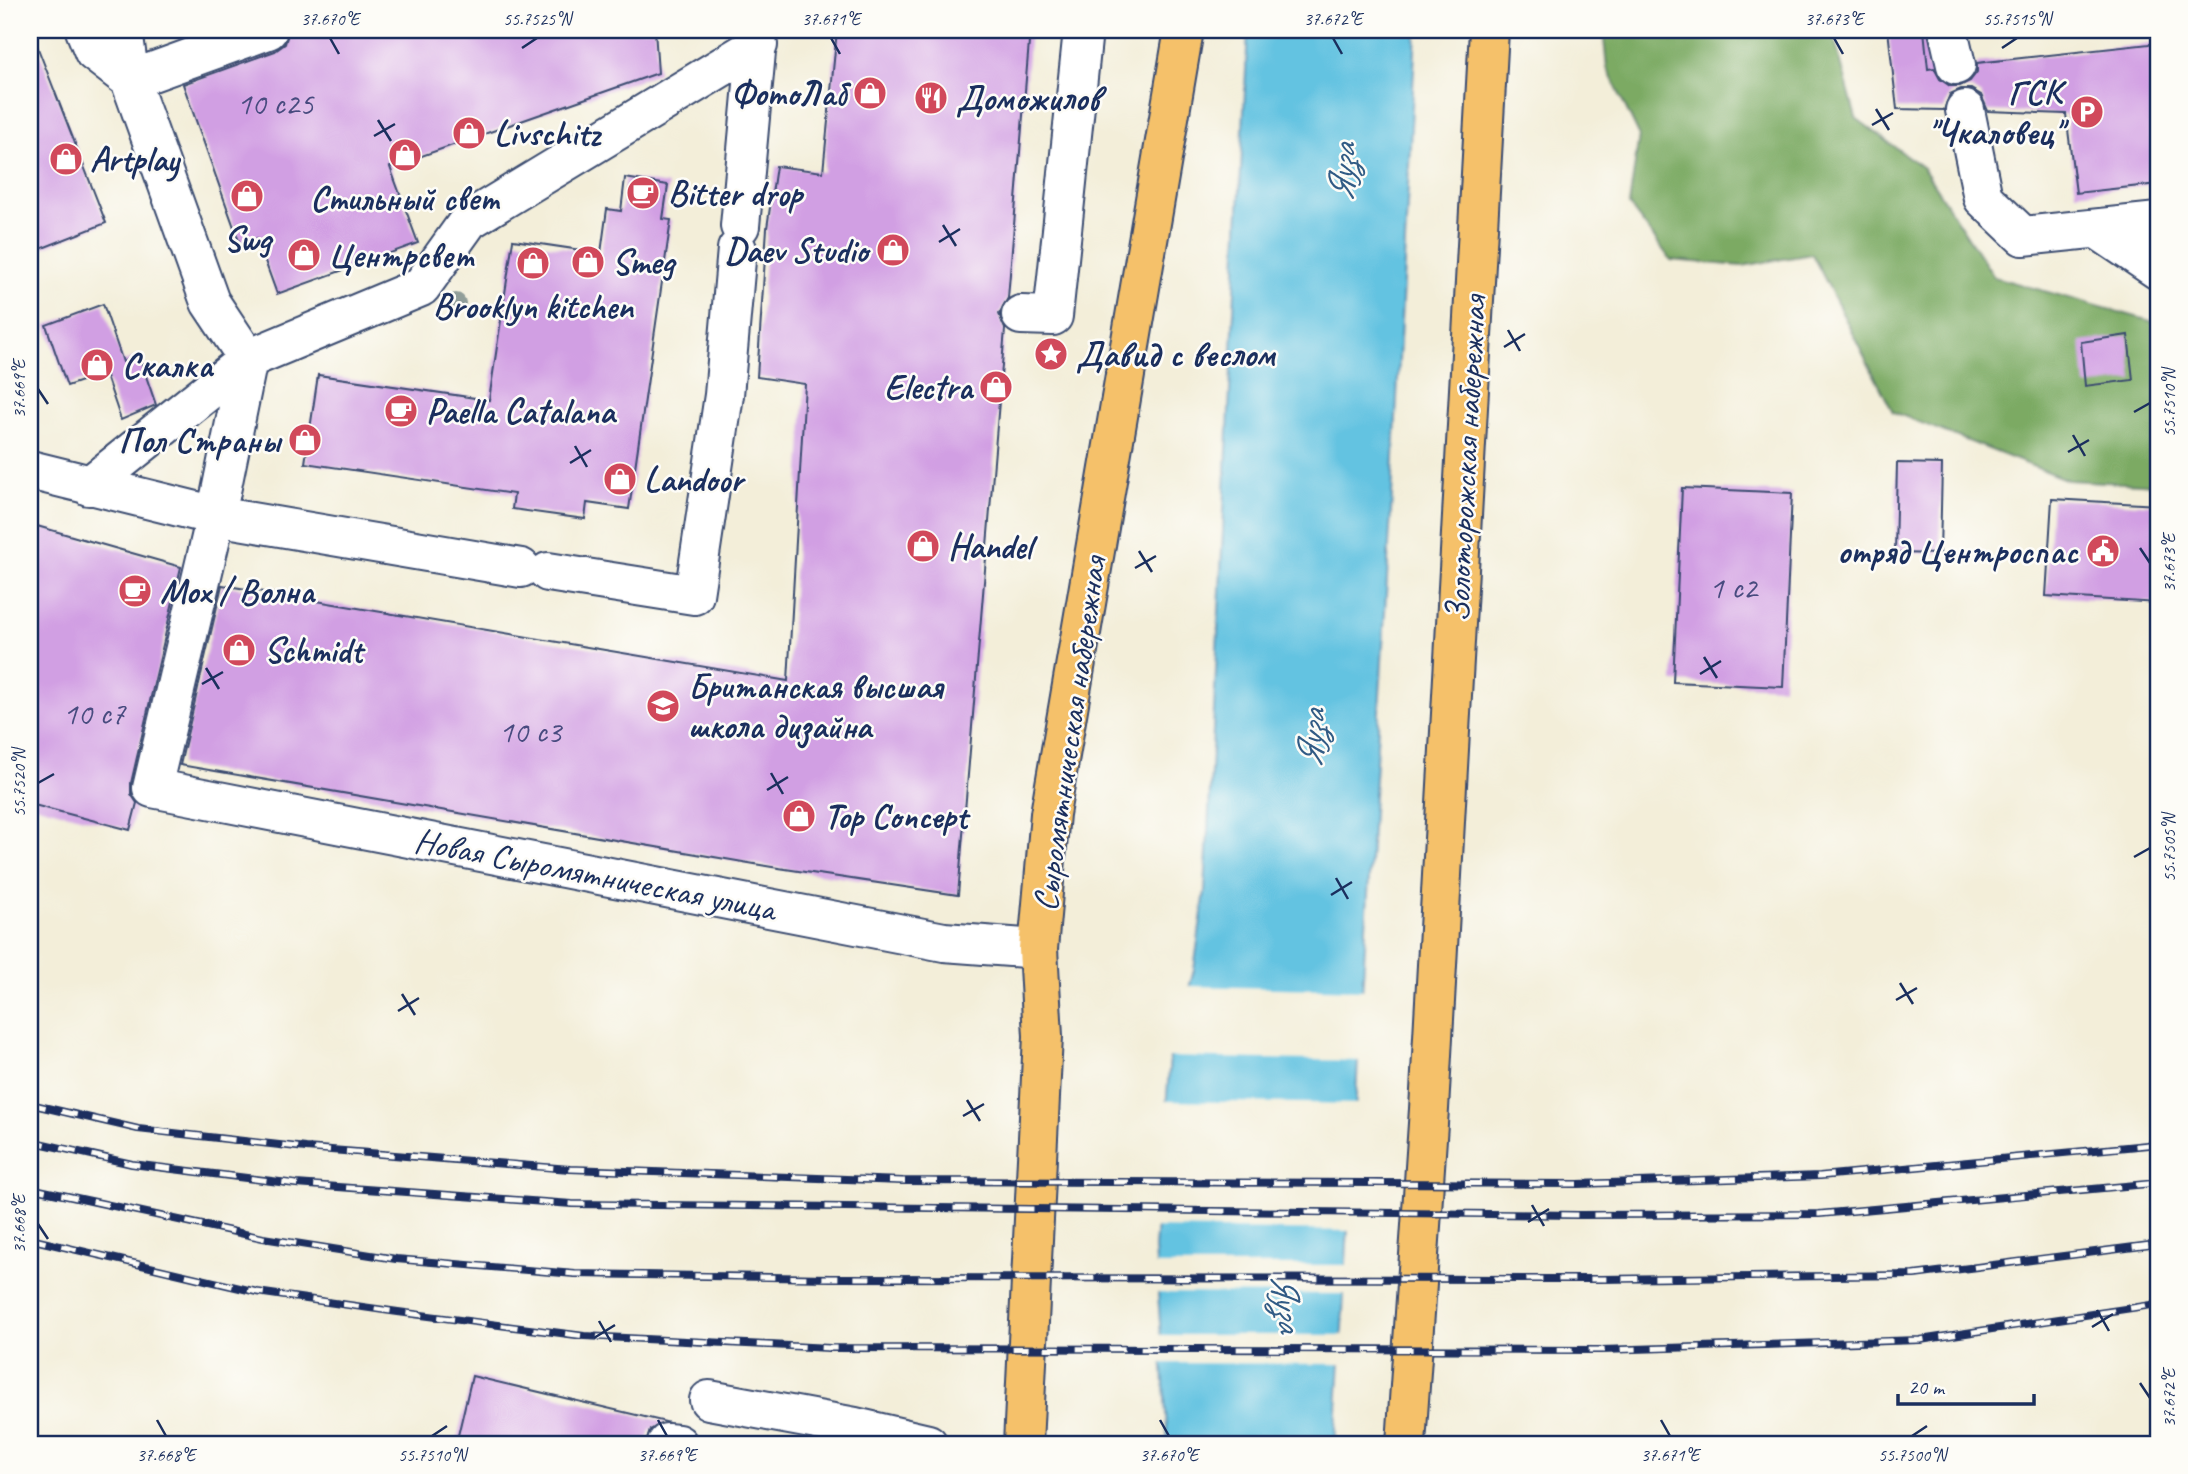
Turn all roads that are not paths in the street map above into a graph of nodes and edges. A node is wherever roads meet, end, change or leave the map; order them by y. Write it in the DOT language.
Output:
graph roads {
  1 [pos="85,30"];
  2 [pos="123,30"];
  3 [pos="268,30"];
  4 [pos="1083,30"];
  5 [pos="1184,30"];
  6 [pos="1489,30"];
  7 [pos="758,37"];
  8 [pos="130,80"];
  9 [pos="1965,110"];
  10 [pos="2158,222"];
  11 [pos="2097,229"];
  12 [pos="2158,270"];
  13 [pos="1021,315"];
  14 [pos="248,359"];
  15 [pos="30,470"];
  16 [pos="89,486"];
  17 [pos="216,516"];
  18 [pos="1038,949"];
  19 [pos="709,1400"];
  20 [pos="928,1444"];
  21 [pos="1023,1444"];
  22 [pos="1406,1444"];
  1 -- 8 [label="street"];
  2 -- 8 [label="street"];
  3 -- 8 [label="street"];
  4 -- 13 [label="street"];
  5 -- 18 [label="main road, Сыромятническая набережная"];
  6 -- 22 [label="main road, Золоторожская набережная"];
  7 -- 14 [label="street"];
  7 -- 17 [label="street"];
  8 -- 14 [label="street"];
  9 -- 11 [label="street"];
  10 -- 11 [label="street"];
  11 -- 12 [label="street"];
  14 -- 16 [label="street"];
  14 -- 17 [label="street"];
  15 -- 16 [label="street"];
  16 -- 17 [label="street"];
  17 -- 18 [label="street, Новая Сыромятническая улица"];
  18 -- 21 [label="main road, Сыромятническая набережная"];
  19 -- 20 [label="street"];
}
